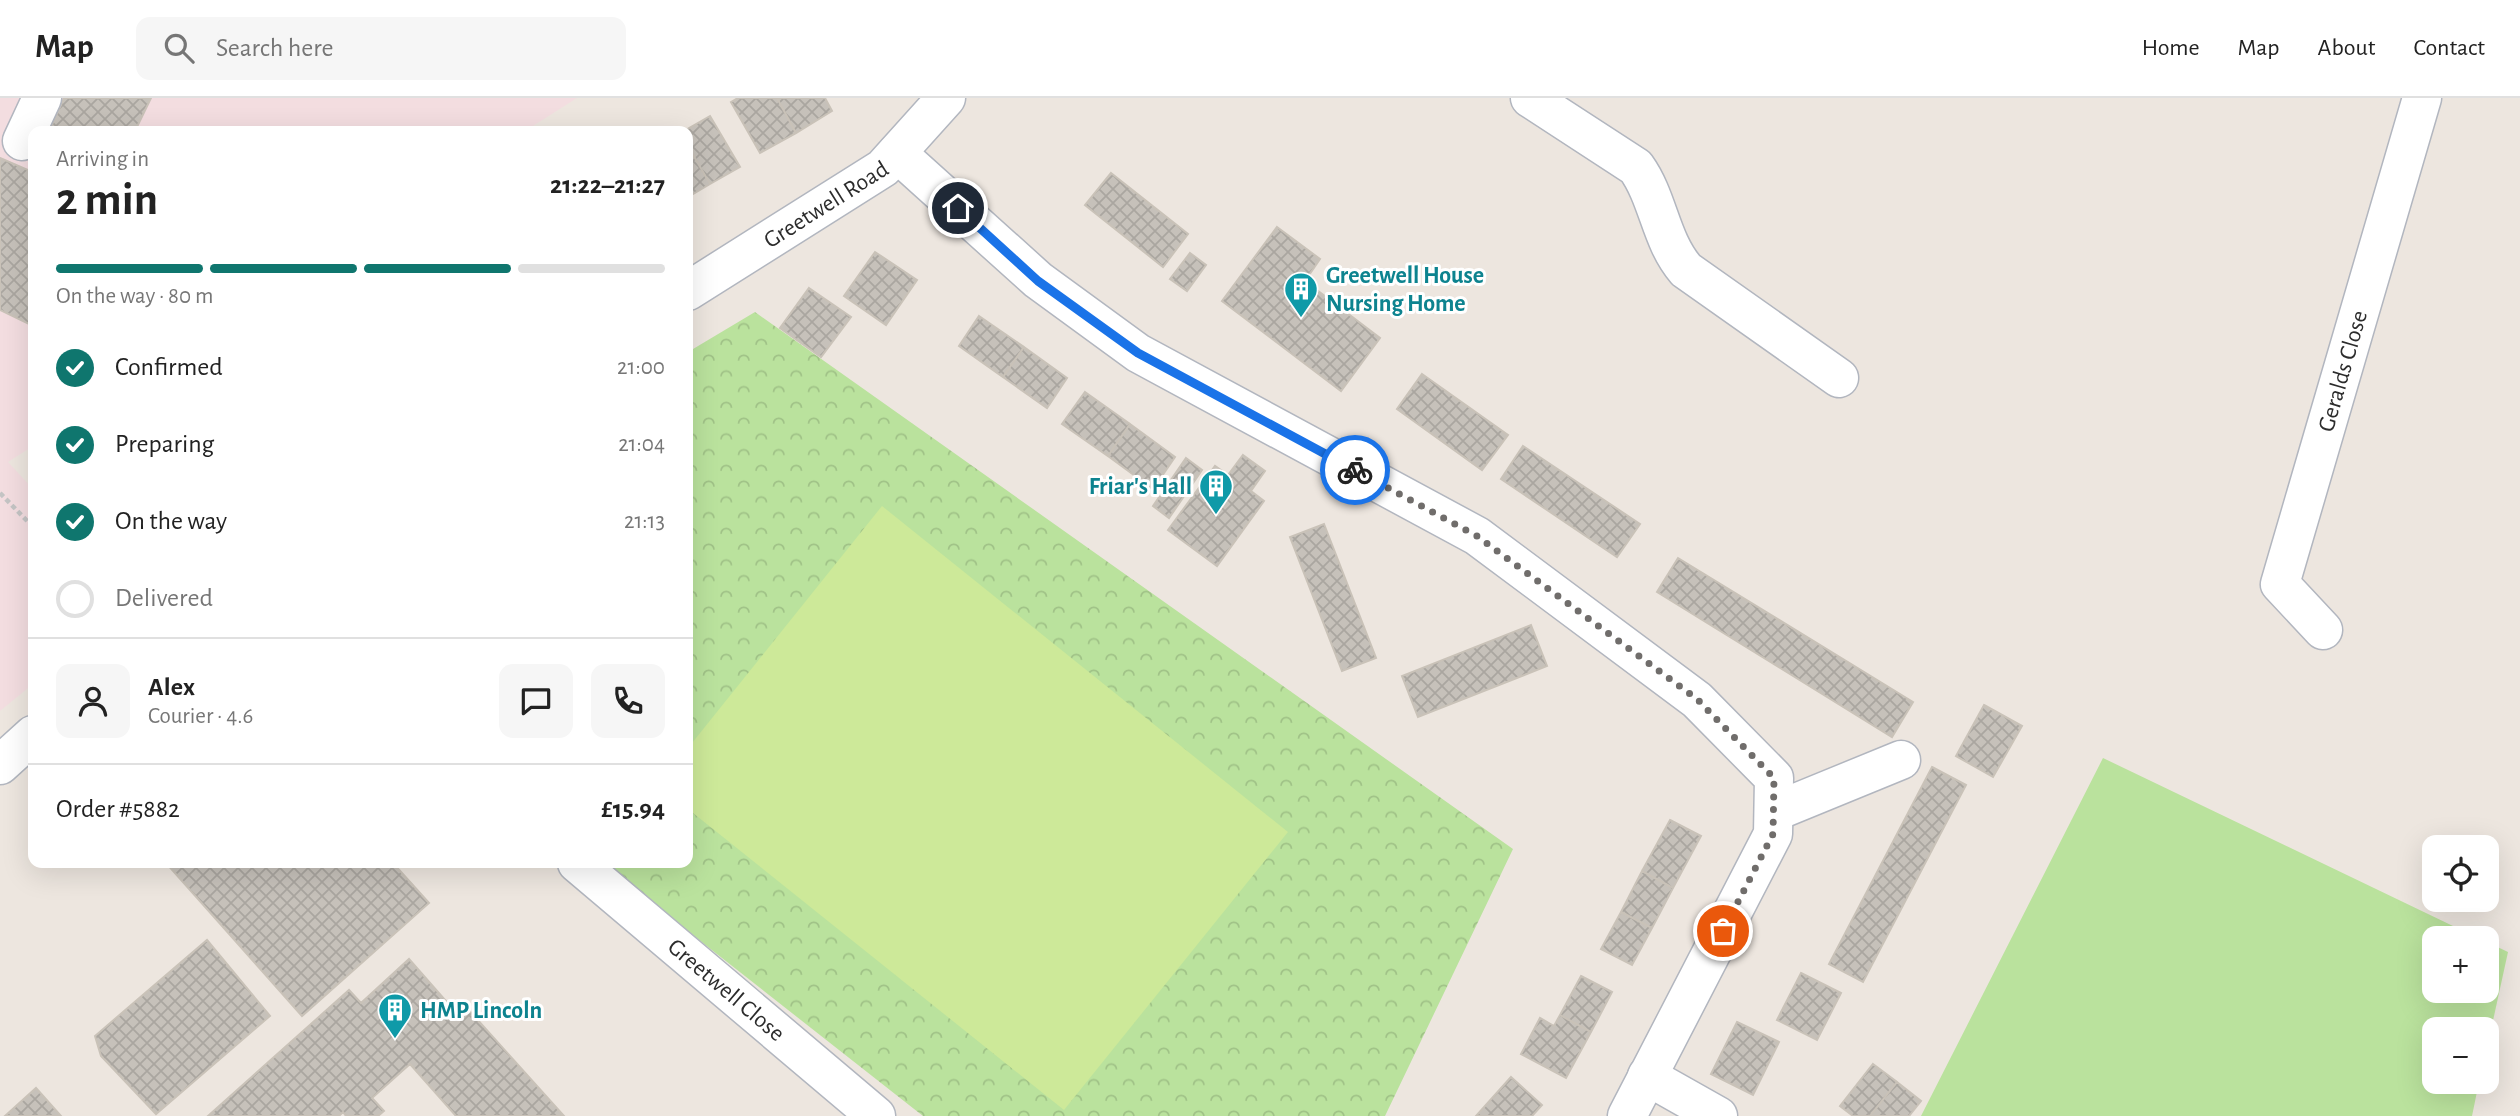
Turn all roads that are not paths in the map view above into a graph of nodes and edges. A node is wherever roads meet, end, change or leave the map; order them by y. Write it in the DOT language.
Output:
graph roads {
  1 [pos="42,98"];
  2 [pos="946,98"];
  3 [pos="1530,98"];
  4 [pos="2422,98"];
  5 [pos="29,126"];
  6 [pos="28,128"];
  7 [pos="22,141"];
  8 [pos="897,153"];
  9 [pos="693,288"];
  10 [pos="1839,378"];
  11 [pos="2323,630"];
  12 [pos="28,740"];
  13 [pos="1900,760"];
  14 [pos="0,765"];
  15 [pos="1774,795"];
  16 [pos="583,868"];
  17 [pos="1647,1076"];
  18 [pos="853,1110"];
  19 [pos="1627,1116"];
  20 [pos="1718,1116"];
  1 -- 5 [label="street"];
  2 -- 8 [label="street, Greetwell Road"];
  3 -- 10 [label="street"];
  4 -- 11 [label="street, Geralds Close"];
  6 -- 7 [label="street"];
  8 -- 9 [label="street, Greetwell Road"];
  8 -- 15 [label="street"];
  12 -- 14 [label="street"];
  13 -- 15 [label="street"];
  15 -- 17 [label="street"];
  16 -- 18 [label="street, Greetwell Close"];
  17 -- 19 [label="street"];
  17 -- 20 [label="street"];
}
